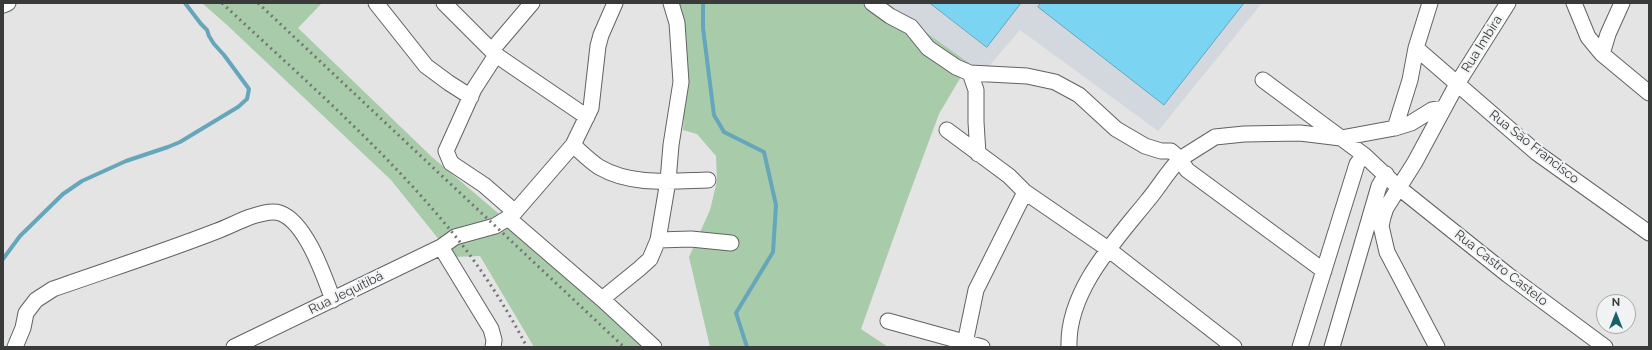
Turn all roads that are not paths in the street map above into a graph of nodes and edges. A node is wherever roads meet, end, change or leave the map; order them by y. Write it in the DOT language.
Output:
graph roads {
  1 [pos="8,3"];
  2 [pos="444,3"];
  3 [pos="532,3"];
  4 [pos="615,3"];
  5 [pos="671,3"];
  6 [pos="872,3"];
  7 [pos="1430,3"];
  8 [pos="1508,3"];
  9 [pos="1574,3"];
  10 [pos="1622,3"];
  11 [pos="379,4"];
  12 [pos="3,5"];
  13 [pos="1420,52"];
  14 [pos="494,53"];
  15 [pos="1602,54"];
  16 [pos="970,73"];
  17 [pos="1263,80"];
  18 [pos="1457,84"];
  19 [pos="1649,93"];
  20 [pos="471,97"];
  21 [pos="1444,108"];
  22 [pos="587,118"];
  23 [pos="1395,128"];
  24 [pos="947,130"];
  25 [pos="1341,138"];
  26 [pos="573,145"];
  27 [pos="978,154"];
  28 [pos="1364,155"];
  29 [pos="1180,159"];
  30 [pos="1386,174"];
  31 [pos="708,180"];
  32 [pos="668,181"];
  33 [pos="1398,187"];
  34 [pos="1025,192"];
  35 [pos="512,215"];
  36 [pos="1649,233"];
  37 [pos="658,240"];
  38 [pos="730,243"];
  39 [pos="441,247"];
  40 [pos="1108,249"];
  41 [pos="1324,271"];
  42 [pos="602,299"];
  43 [pos="333,300"];
  44 [pos="888,320"];
  45 [pos="965,343"];
  46 [pos="15,347"];
  47 [pos="234,347"];
  48 [pos="493,347"];
  49 [pos="654,347"];
  50 [pos="982,347"];
  51 [pos="1069,347"];
  52 [pos="1234,347"];
  53 [pos="1300,347"];
  54 [pos="1332,347"];
  55 [pos="1437,347"];
  56 [pos="1605,347"];
  1 -- 12 [label="street"];
  2 -- 14 [label="street"];
  3 -- 14 [label="street"];
  4 -- 22 [label="street"];
  5 -- 32 [label="street"];
  6 -- 16 [label="street"];
  7 -- 13 [label="street"];
  8 -- 18 [label="street, Rua Imbira"];
  9 -- 15 [label="street"];
  10 -- 15 [label="street"];
  11 -- 20 [label="street"];
  13 -- 18 [label="street, Rua São Francisco"];
  13 -- 23 [label="street"];
  14 -- 20 [label="street"];
  14 -- 22 [label="street"];
  15 -- 19 [label="street"];
  16 -- 27 [label="street"];
  16 -- 29 [label="street"];
  17 -- 25 [label="street, Rua Castro Castelo"];
  18 -- 21 [label="street, Rua Imbira"];
  18 -- 36 [label="street, Rua São Francisco"];
  20 -- 35 [label="street"];
  21 -- 23 [label="street"];
  21 -- 33 [label="street, Rua Imbira"];
  22 -- 26 [label="street"];
  23 -- 25 [label="street"];
  24 -- 27 [label="street"];
  25 -- 28 [label="street, Rua Castro Castelo"];
  25 -- 29 [label="street"];
  26 -- 32 [label="street"];
  26 -- 35 [label="street"];
  27 -- 34 [label="street"];
  28 -- 30 [label="street, Rua Castro Castelo"];
  28 -- 41 [label="street"];
  29 -- 40 [label="street"];
  29 -- 41 [label="street"];
  30 -- 33 [label="street, Rua Castro Castelo"];
  30 -- 54 [label="street"];
  31 -- 32 [label="street"];
  32 -- 37 [label="street"];
  33 -- 55 [label="street, Rua Imbira"];
  33 -- 56 [label="street, Rua Castro Castelo"];
  34 -- 40 [label="street"];
  34 -- 45 [label="street"];
  35 -- 39 [label="street, Rua Jequitibá"];
  35 -- 42 [label="street"];
  37 -- 38 [label="street"];
  37 -- 42 [label="street"];
  39 -- 43 [label="street, Rua Jequitibá"];
  39 -- 48 [label="street"];
  40 -- 51 [label="street"];
  40 -- 52 [label="street"];
  41 -- 53 [label="street"];
  42 -- 49 [label="street"];
  43 -- 46 [label="street"];
  43 -- 47 [label="street, Rua Jequitibá"];
  44 -- 45 [label="street"];
  45 -- 50 [label="street"];
}
